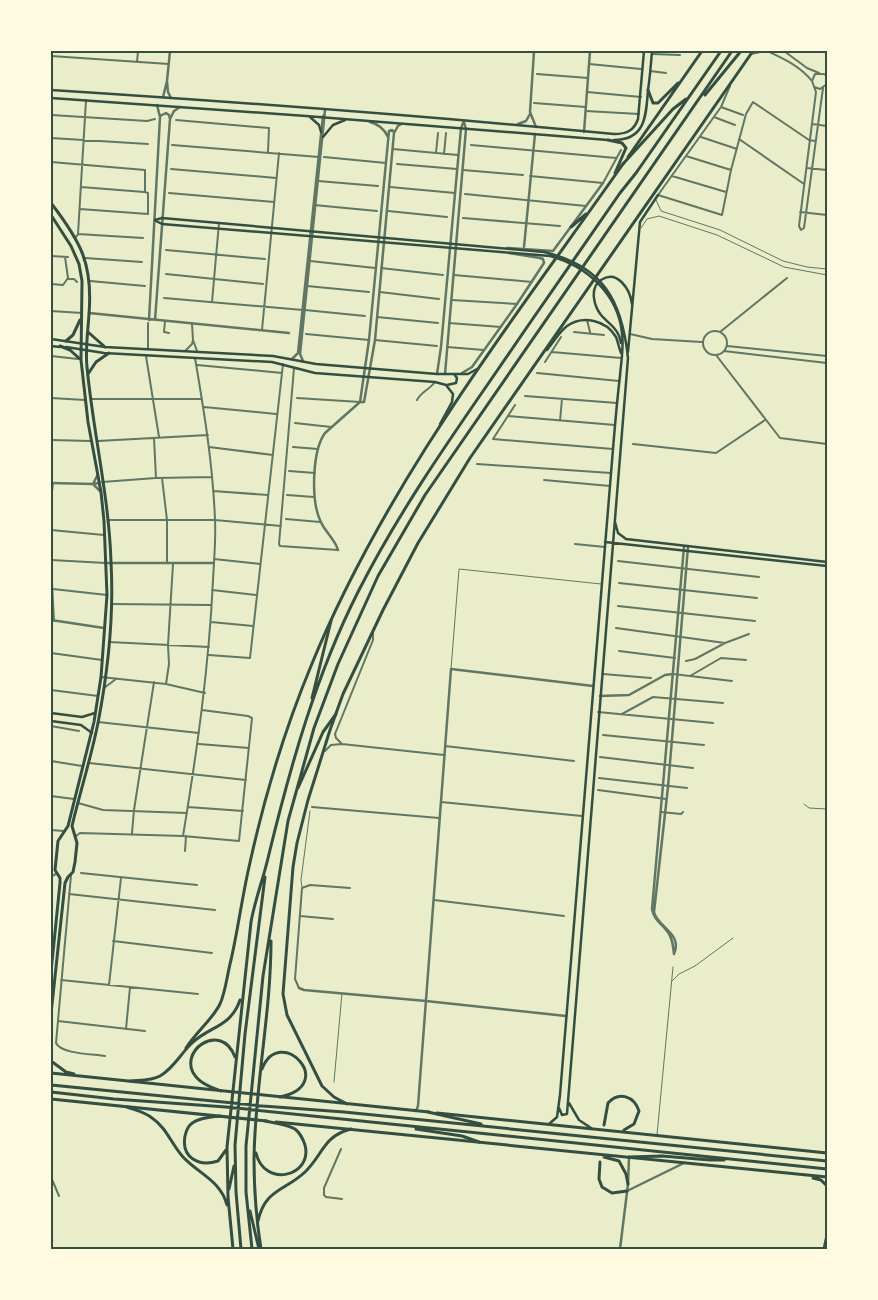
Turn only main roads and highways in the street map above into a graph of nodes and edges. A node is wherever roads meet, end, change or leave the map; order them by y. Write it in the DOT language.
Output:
graph roads {
  1 [pos="644,51"];
  2 [pos="702,51"];
  3 [pos="721,51"];
  4 [pos="732,51"];
  5 [pos="741,51"];
  6 [pos="652,53"];
  7 [pos="752,53"];
  8 [pos="688,71"];
  9 [pos="51,90"];
  10 [pos="648,90"];
  11 [pos="690,95"];
  12 [pos="51,98"];
  13 [pos="698,103"];
  14 [pos="306,116"];
  15 [pos="350,120"];
  16 [pos="321,132"];
  17 [pos="614,134"];
  18 [pos="323,137"];
  19 [pos="608,140"];
  20 [pos="614,140"];
  21 [pos="622,165"];
  22 [pos="611,181"];
  23 [pos="652,195"];
  24 [pos="658,195"];
  25 [pos="51,203"];
  26 [pos="651,204"];
  27 [pos="642,209"];
  28 [pos="590,210"];
  29 [pos="51,216"];
  30 [pos="571,227"];
  31 [pos="543,254"];
  32 [pos="632,310"];
  33 [pos="82,315"];
  34 [pos="88,331"];
  35 [pos="51,339"];
  36 [pos="66,340"];
  37 [pos="81,343"];
  38 [pos="87,344"];
  39 [pos="51,346"];
  40 [pos="60,346"];
  41 [pos="104,347"];
  42 [pos="623,348"];
  43 [pos="81,350"];
  44 [pos="87,350"];
  45 [pos="104,353"];
  46 [pos="109,353"];
  47 [pos="622,356"];
  48 [pos="541,357"];
  49 [pos="628,358"];
  50 [pos="81,360"];
  51 [pos="480,366"];
  52 [pos="453,374"];
  53 [pos="88,375"];
  54 [pos="446,385"];
  55 [pos="87,400"];
  56 [pos="438,430"];
  57 [pos="102,489"];
  58 [pos="614,518"];
  59 [pos="605,542"];
  60 [pos="613,542"];
  61 [pos="827,562"];
  62 [pos="827,566"];
  63 [pos="331,621"];
  64 [pos="103,678"];
  65 [pos="593,686"];
  66 [pos="600,687"];
  67 [pos="309,710"];
  68 [pos="95,713"];
  69 [pos="51,714"];
  70 [pos="56,714"];
  71 [pos="336,714"];
  72 [pos="53,721"];
  73 [pos="92,733"];
  74 [pos="295,793"];
  75 [pos="64,831"];
  76 [pos="75,834"];
  77 [pos="266,869"];
  78 [pos="55,874"];
  79 [pos="70,876"];
  80 [pos="271,933"];
  81 [pos="51,972"];
  82 [pos="242,995"];
  83 [pos="52,1005"];
  84 [pos="51,1014"];
  85 [pos="180,1057"];
  86 [pos="236,1059"];
  87 [pos="51,1061"];
  88 [pos="51,1073"];
  89 [pos="82,1076"];
  90 [pos="260,1077"];
  91 [pos="130,1081"];
  92 [pos="51,1085"];
  93 [pos="221,1091"];
  94 [pos="51,1092"];
  95 [pos="280,1097"];
  96 [pos="51,1099"];
  97 [pos="568,1102"];
  98 [pos="347,1104"];
  99 [pos="127,1107"];
  100 [pos="559,1108"];
  101 [pos="428,1112"];
  102 [pos="220,1116"];
  103 [pos="263,1120"];
  104 [pos="549,1124"];
  105 [pos="604,1125"];
  106 [pos="404,1126"];
  107 [pos="501,1128"];
  108 [pos="591,1128"];
  109 [pos="351,1129"];
  110 [pos="620,1131"];
  111 [pos="479,1142"];
  112 [pos="227,1147"];
  113 [pos="255,1147"];
  114 [pos="827,1153"];
  115 [pos="600,1154"];
  116 [pos="630,1158"];
  117 [pos="734,1159"];
  118 [pos="827,1161"];
  119 [pos="600,1162"];
  120 [pos="235,1163"];
  121 [pos="827,1169"];
  122 [pos="806,1175"];
  123 [pos="827,1177"];
  124 [pos="628,1184"];
  125 [pos="827,1186"];
  126 [pos="627,1191"];
  127 [pos="228,1198"];
  128 [pos="247,1199"];
  129 [pos="229,1218"];
  130 [pos="257,1224"];
  131 [pos="827,1235"];
  132 [pos="233,1249"];
  133 [pos="242,1249"];
  134 [pos="252,1249"];
  135 [pos="260,1249"];
  136 [pos="824,1249"];
  1 -- 17 [label="main road"];
  2 -- 8 [label="main road"];
  3 -- 11 [label="main road"];
  4 -- 13 [label="main road"];
  5 -- 13 [label="main road"];
  6 -- 10 [label="main road"];
  7 -- 23 [label="main road"];
  8 -- 10 [label="main road"];
  8 -- 21 [label="main road"];
  9 -- 17 [label="main road"];
  10 -- 20 [label="main road"];
  11 -- 21 [label="main road"];
  11 -- 67 [label="main road"];
  12 -- 14 [label="main road"];
  13 -- 74 [label="main road"];
  14 -- 15 [label="main road"];
  14 -- 16 [label="main road"];
  15 -- 18 [label="main road"];
  15 -- 19 [label="main road"];
  17 -- 20 [label="main road"];
  19 -- 20 [label="main road"];
  19 -- 22 [label="main road"];
  21 -- 22 [label="main road"];
  22 -- 28 [label="main road"];
  23 -- 26 [label="main road"];
  23 -- 27 [label="main road"];
  24 -- 26 [label="main road"];
  25 -- 34 [label="main road"];
  26 -- 27 [label="main road"];
  26 -- 32 [label="main road"];
  27 -- 48 [label="main road"];
  28 -- 30 [label="main road"];
  28 -- 51 [label="main road"];
  29 -- 33 [label="main road"];
  31 -- 31 [label="main road"];
  31 -- 42 [label="main road"];
  31 -- 49 [label="main road"];
  32 -- 42 [label="main road"];
  32 -- 49 [label="main road"];
  33 -- 36 [label="main road"];
  33 -- 37 [label="main road"];
  34 -- 38 [label="main road"];
  34 -- 41 [label="main road"];
  35 -- 36 [label="main road"];
  36 -- 37 [label="main road"];
  37 -- 38 [label="main road"];
  37 -- 43 [label="main road"];
  38 -- 41 [label="main road"];
  38 -- 44 [label="main road"];
  39 -- 40 [label="main road"];
  40 -- 43 [label="main road"];
  40 -- 50 [label="main road"];
  41 -- 45 [label="main road"];
  41 -- 52 [label="main road"];
  42 -- 47 [label="main road"];
  43 -- 44 [label="main road"];
  43 -- 50 [label="main road"];
  44 -- 45 [label="main road"];
  44 -- 53 [label="main road"];
  45 -- 46 [label="main road"];
  46 -- 53 [label="main road"];
  46 -- 54 [label="main road"];
  47 -- 48 [label="main road"];
  47 -- 59 [label="main road"];
  48 -- 71 [label="main road"];
  49 -- 58 [label="main road"];
  50 -- 55 [label="main road"];
  51 -- 52 [label="main road"];
  51 -- 56 [label="main road"];
  52 -- 54 [label="main road"];
  53 -- 55 [label="main road"];
  54 -- 56 [label="main road"];
  55 -- 57 [label="main road"];
  56 -- 63 [label="main road"];
  57 -- 64 [label="main road"];
  57 -- 64 [label="main road"];
  58 -- 60 [label="main road"];
  58 -- 61 [label="main road"];
  59 -- 60 [label="main road"];
  59 -- 65 [label="main road"];
  60 -- 62 [label="main road"];
  60 -- 66 [label="main road"];
  63 -- 67 [label="main road"];
  63 -- 85 [label="main road"];
  64 -- 68 [label="main road"];
  64 -- 76 [label="main road"];
  65 -- 66 [label="main road"];
  65 -- 100 [label="main road"];
  66 -- 97 [label="main road"];
  67 -- 77 [label="main road"];
  68 -- 70 [label="main road"];
  68 -- 73 [label="main road"];
  69 -- 70 [label="main road"];
  70 -- 72 [label="main road"];
  71 -- 74 [label="main road"];
  71 -- 98 [label="main road"];
  72 -- 73 [label="main road"];
  73 -- 75 [label="main road"];
  74 -- 80 [label="main road"];
  75 -- 76 [label="main road"];
  75 -- 78 [label="main road"];
  76 -- 79 [label="main road"];
  77 -- 82 [label="main road"];
  77 -- 120 [label="main road"];
  78 -- 79 [label="main road"];
  78 -- 81 [label="main road"];
  79 -- 83 [label="main road"];
  80 -- 90 [label="main road"];
  80 -- 128 [label="main road"];
  82 -- 85 [label="main road"];
  82 -- 86 [label="main road"];
  83 -- 84 [label="main road"];
  85 -- 91 [label="main road"];
  86 -- 93 [label="main road"];
  86 -- 112 [label="main road"];
  87 -- 89 [label="main road"];
  88 -- 89 [label="main road"];
  89 -- 91 [label="main road"];
  90 -- 95 [label="main road"];
  90 -- 113 [label="main road"];
  91 -- 93 [label="main road"];
  92 -- 107 [label="main road"];
  93 -- 95 [label="main road"];
  94 -- 106 [label="main road"];
  95 -- 98 [label="main road"];
  96 -- 99 [label="main road"];
  97 -- 100 [label="main road"];
  97 -- 108 [label="main road"];
  98 -- 101 [label="main road"];
  99 -- 102 [label="main road"];
  99 -- 129 [label="main road"];
  100 -- 104 [label="main road"];
  101 -- 104 [label="main road"];
  101 -- 107 [label="main road"];
  102 -- 103 [label="main road"];
  102 -- 112 [label="main road"];
  103 -- 109 [label="main road"];
  103 -- 113 [label="main road"];
  104 -- 108 [label="main road"];
  105 -- 110 [label="main road"];
  106 -- 111 [label="main road"];
  106 -- 117 [label="main road"];
  107 -- 118 [label="main road"];
  108 -- 110 [label="main road"];
  109 -- 111 [label="main road"];
  109 -- 130 [label="main road"];
  110 -- 114 [label="main road"];
  111 -- 115 [label="main road"];
  112 -- 127 [label="main road"];
  113 -- 130 [label="main road"];
  115 -- 116 [label="main road"];
  115 -- 124 [label="main road"];
  116 -- 117 [label="main road"];
  116 -- 122 [label="main road"];
  117 -- 121 [label="main road"];
  119 -- 126 [label="main road"];
  120 -- 127 [label="main road"];
  120 -- 133 [label="main road"];
  122 -- 123 [label="main road"];
  122 -- 125 [label="main road"];
  127 -- 129 [label="main road"];
  128 -- 134 [label="main road"];
  128 -- 135 [label="main road"];
  129 -- 132 [label="main road"];
  130 -- 135 [label="main road"];
  131 -- 136 [label="main road"];
}
